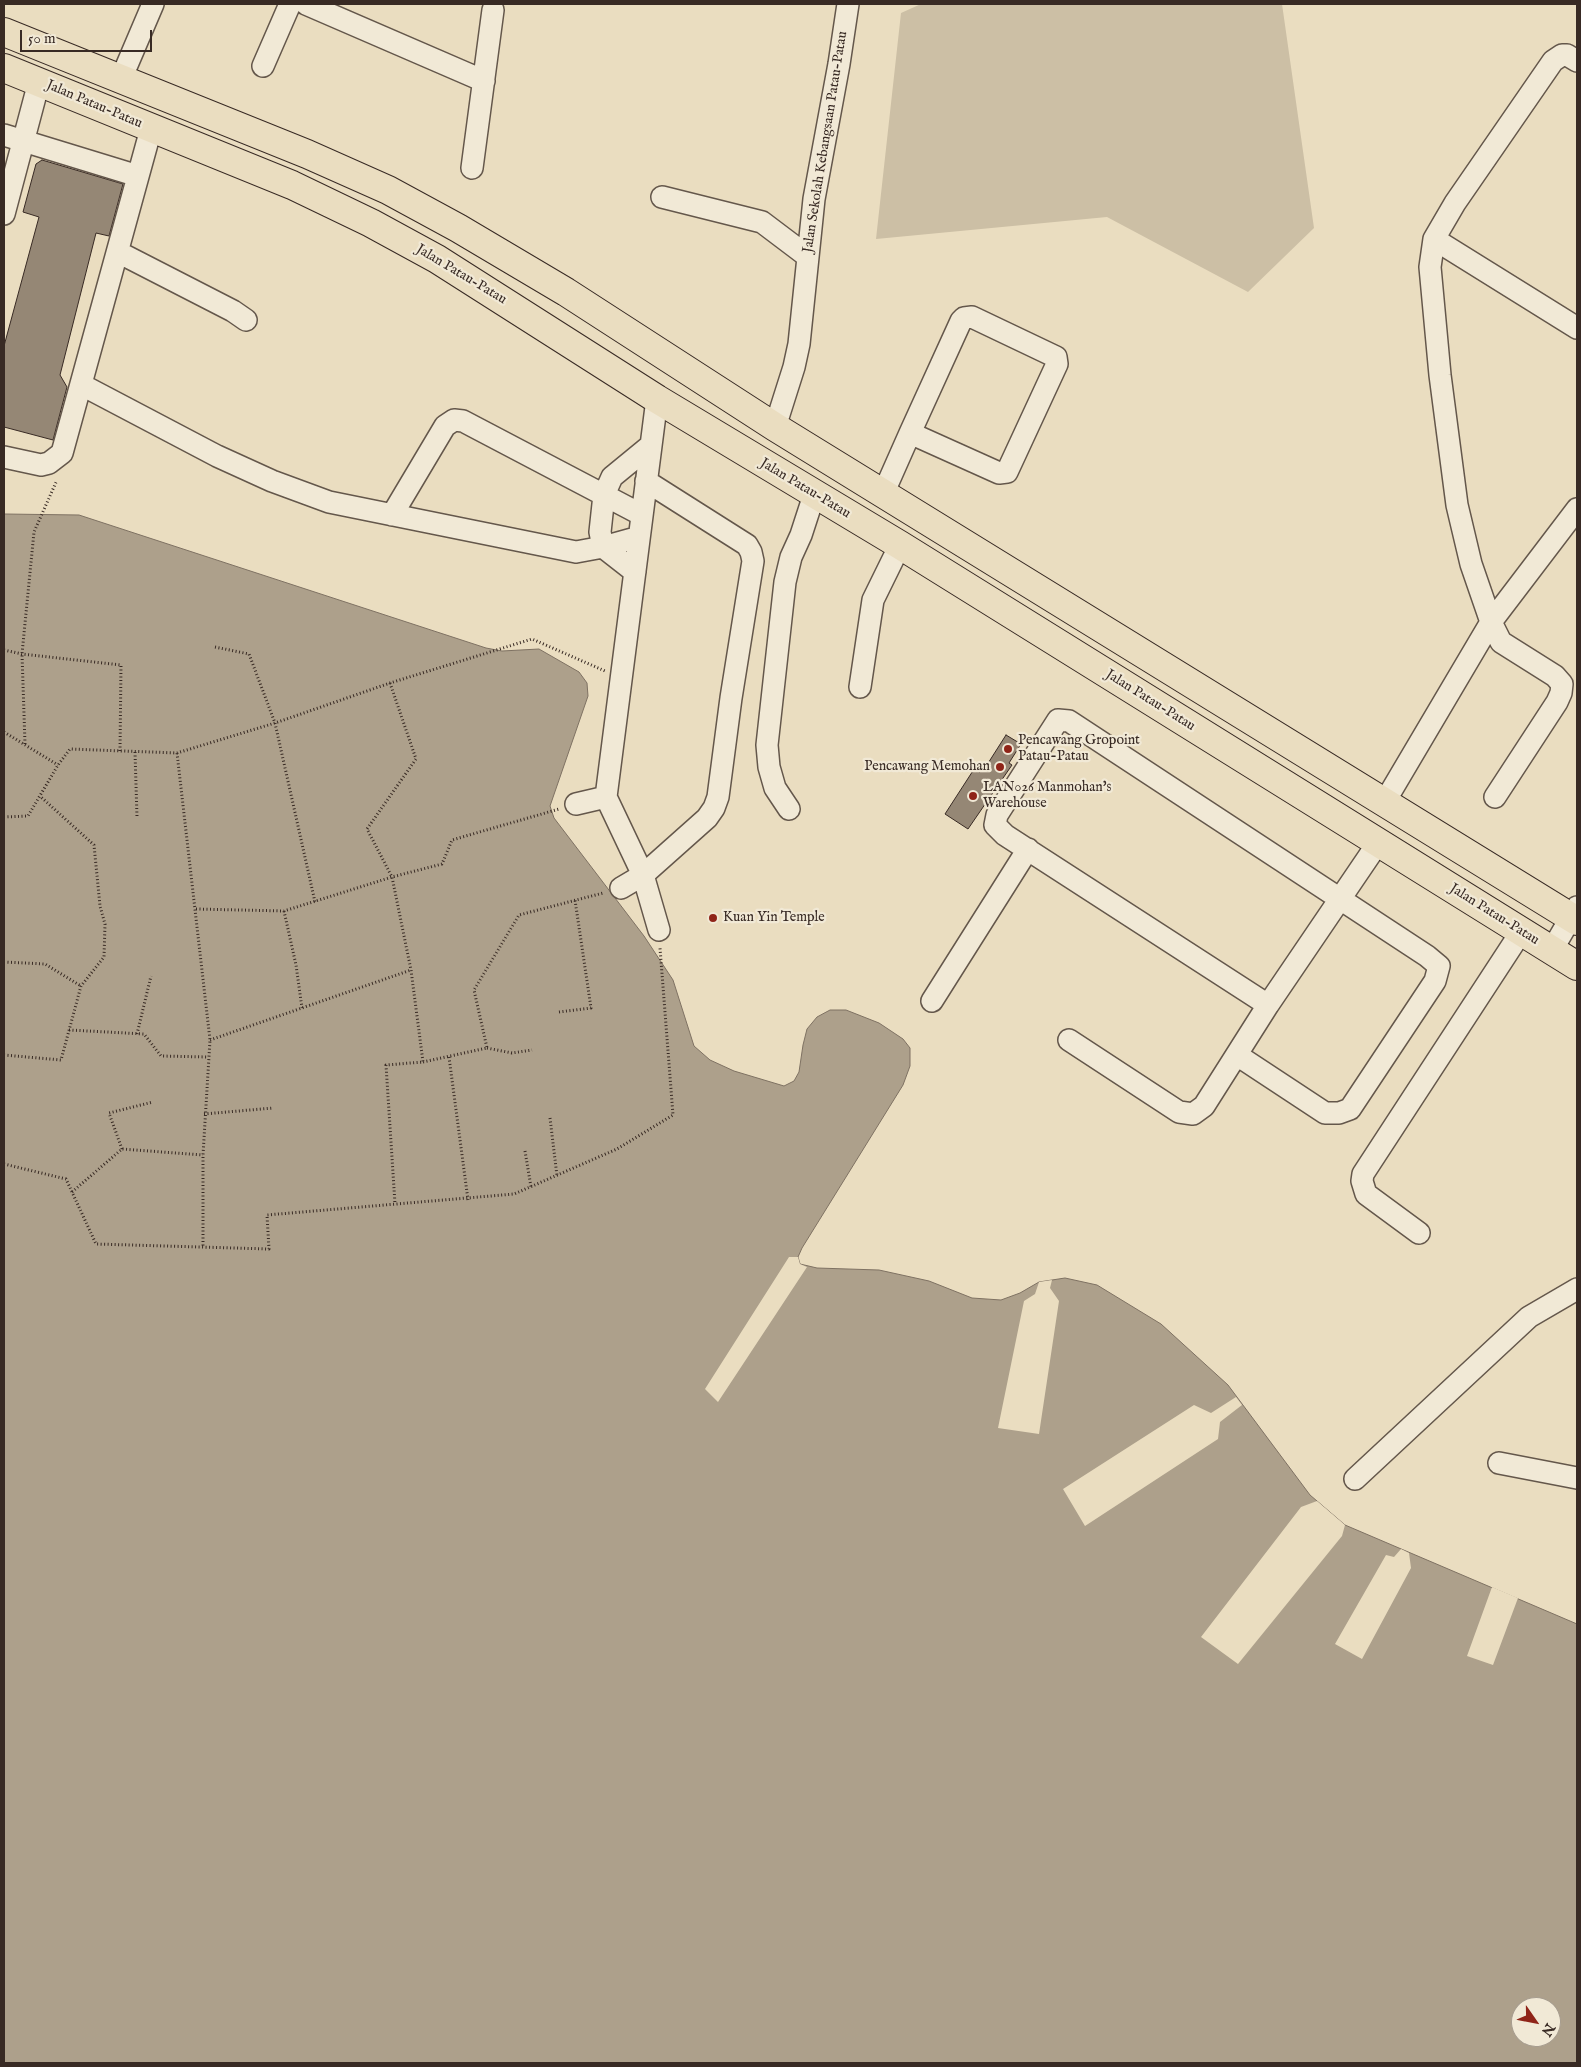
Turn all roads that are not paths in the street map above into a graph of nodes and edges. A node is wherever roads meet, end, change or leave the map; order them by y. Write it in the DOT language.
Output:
graph roads {
  1 [pos="153,4"];
  2 [pos="290,4"];
  3 [pos="306,4"];
  4 [pos="848,4"];
  5 [pos="493,10"];
  6 [pos="4,32"];
  7 [pos="1577,61"];
  8 [pos="263,66"];
  9 [pos="4,68"];
  10 [pos="120,79"];
  11 [pos="484,81"];
  12 [pos="39,82"];
  13 [pos="151,129"];
  14 [pos="13,139"];
  15 [pos="472,168"];
  16 [pos="138,176"];
  17 [pos="662,197"];
  18 [pos="4,214"];
  19 [pos="1434,239"];
  20 [pos="118,252"];
  21 [pos="807,256"];
  22 [pos="246,320"];
  23 [pos="1577,328"];
  24 [pos="82,385"];
  25 [pos="657,398"];
  26 [pos="775,427"];
  27 [pos="910,433"];
  28 [pos="651,445"];
  29 [pos="4,457"];
  30 [pos="646,481"];
  31 [pos="883,494"];
  32 [pos="604,495"];
  33 [pos="814,495"];
  34 [pos="1577,509"];
  35 [pos="392,515"];
  36 [pos="642,515"];
  37 [pos="639,537"];
  38 [pos="900,545"];
  39 [pos="603,547"];
  40 [pos="635,572"];
  41 [pos="1491,622"];
  42 [pos="860,687"];
  43 [pos="1495,796"];
  44 [pos="606,797"];
  45 [pos="1384,803"];
  46 [pos="576,804"];
  47 [pos="788,809"];
  48 [pos="1378,843"];
  49 [pos="1028,849"];
  50 [pos="643,875"];
  51 [pos="621,888"];
  52 [pos="1340,900"];
  53 [pos="1576,915"];
  54 [pos="659,930"];
  55 [pos="1521,932"];
  56 [pos="1552,950"];
  57 [pos="1577,966"];
  58 [pos="932,1001"];
  59 [pos="1268,1006"];
  60 [pos="1069,1040"];
  61 [pos="1237,1055"];
  62 [pos="1419,1233"];
  63 [pos="1577,1289"];
  64 [pos="1499,1463"];
  65 [pos="1577,1478"];
  66 [pos="1355,1479"];
  1 -- 10 [label="street"];
  2 -- 8 [label="street"];
  3 -- 11 [label="street"];
  4 -- 21 [label="street, Jalan Sekolah Kebangsaan Patau-Patau"];
  5 -- 11 [label="street"];
  6 -- 10 [label="main road"];
  7 -- 19 [label="street"];
  9 -- 12 [label="main road, Jalan Patau-Patau"];
  10 -- 26 [label="main road"];
  11 -- 15 [label="street"];
  12 -- 13 [label="main road, Jalan Patau-Patau"];
  12 -- 14 [label="street"];
  13 -- 16 [label="street"];
  13 -- 25 [label="main road, Jalan Patau-Patau"];
  14 -- 16 [label="street"];
  14 -- 18 [label="street"];
  16 -- 20 [label="street"];
  17 -- 21 [label="street"];
  19 -- 23 [label="street"];
  19 -- 41 [label="street"];
  20 -- 22 [label="street"];
  20 -- 24 [label="street"];
  21 -- 26 [label="street, Jalan Sekolah Kebangsaan Patau-Patau"];
  24 -- 29 [label="street"];
  24 -- 35 [label="street"];
  25 -- 28 [label="street"];
  25 -- 33 [label="main road, Jalan Patau-Patau"];
  26 -- 31 [label="main road"];
  27 -- 27 [label="street"];
  27 -- 31 [label="street"];
  28 -- 30 [label="street"];
  28 -- 32 [label="street"];
  30 -- 36 [label="street"];
  30 -- 50 [label="street"];
  31 -- 45 [label="main road"];
  32 -- 35 [label="street"];
  32 -- 36 [label="street"];
  32 -- 39 [label="street"];
  33 -- 38 [label="main road, Jalan Patau-Patau"];
  33 -- 47 [label="street"];
  34 -- 41 [label="street"];
  35 -- 39 [label="street"];
  36 -- 37 [label="street"];
  37 -- 39 [label="street"];
  37 -- 40 [label="street"];
  38 -- 42 [label="street"];
  38 -- 48 [label="main road, Jalan Patau-Patau"];
  39 -- 40 [label="street"];
  40 -- 44 [label="street"];
  41 -- 43 [label="street"];
  41 -- 45 [label="street"];
  44 -- 46 [label="street"];
  44 -- 50 [label="street"];
  45 -- 53 [label="main road"];
  48 -- 52 [label="street"];
  48 -- 55 [label="main road, Jalan Patau-Patau"];
  49 -- 52 [label="street"];
  49 -- 58 [label="street"];
  49 -- 59 [label="street"];
  50 -- 51 [label="street"];
  50 -- 54 [label="street"];
  52 -- 59 [label="street"];
  52 -- 61 [label="street"];
  53 -- 56 [label="street"];
  55 -- 56 [label="main road, Jalan Patau-Patau"];
  55 -- 62 [label="street"];
  56 -- 57 [label="main road, Jalan Patau-Patau"];
  59 -- 61 [label="street"];
  60 -- 61 [label="street"];
  63 -- 66 [label="street"];
  64 -- 65 [label="street"];
}
